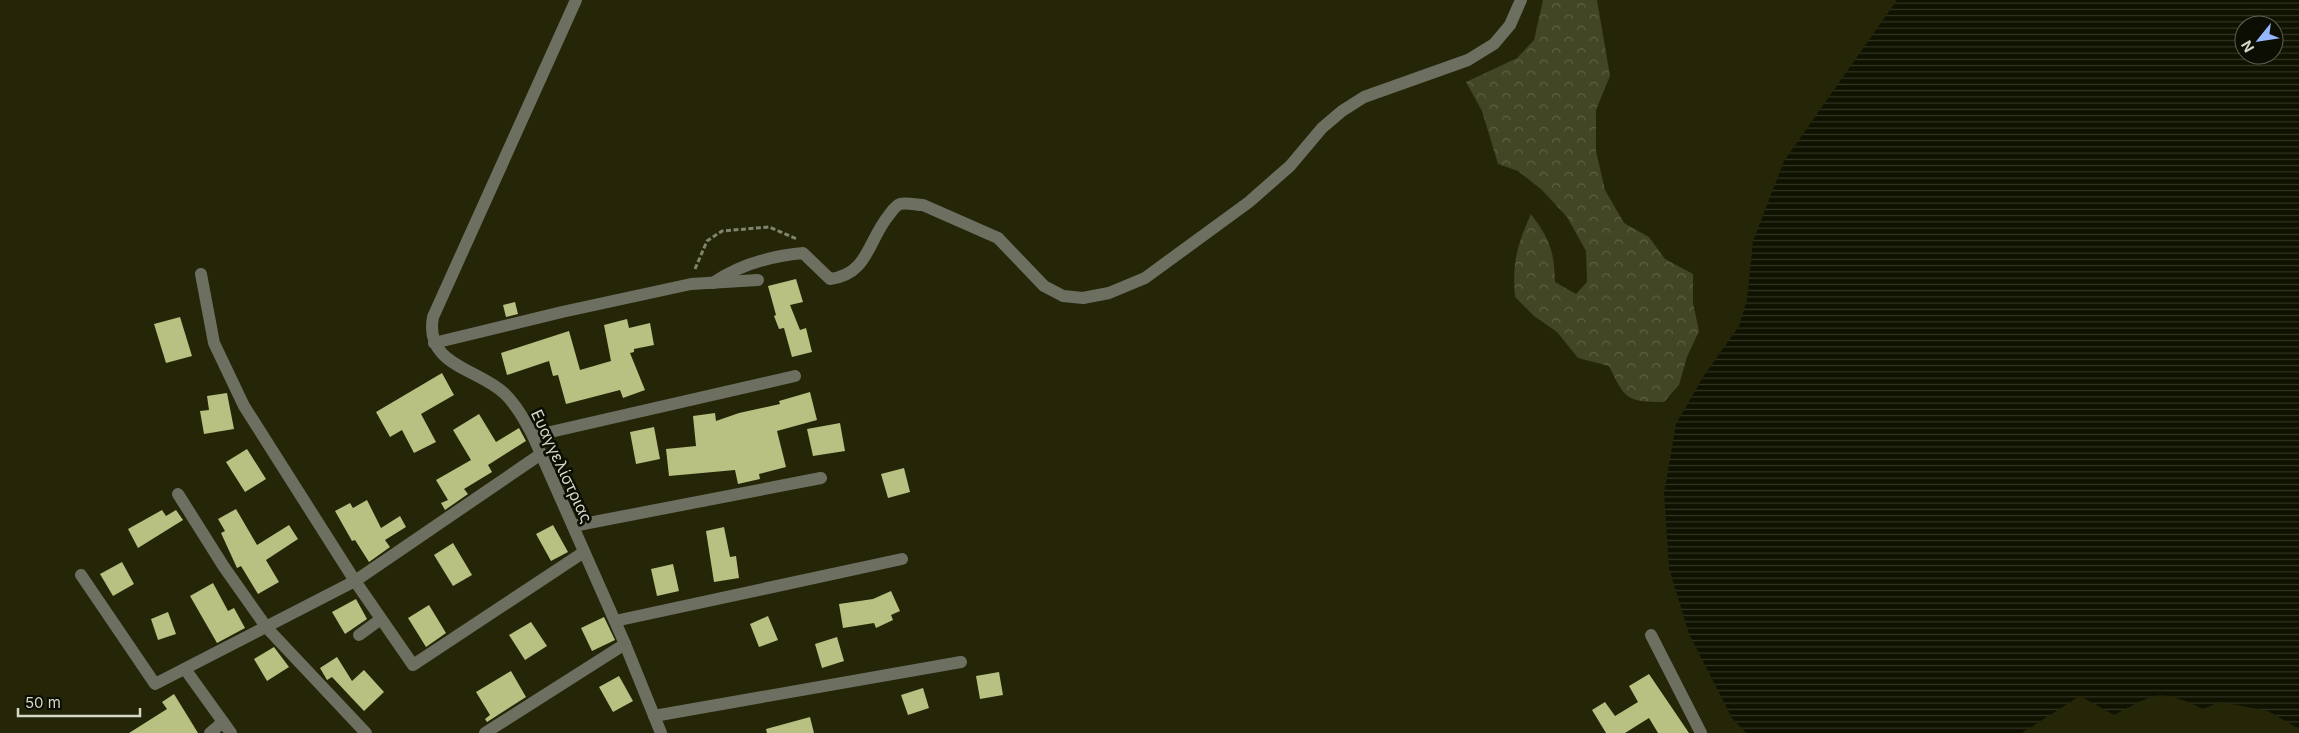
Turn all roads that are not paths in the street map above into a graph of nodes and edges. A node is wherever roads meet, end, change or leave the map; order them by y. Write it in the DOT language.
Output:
graph roads {
  1 [pos="576,0"];
  2 [pos="1521,0"];
  3 [pos="201,274"];
  4 [pos="758,280"];
  5 [pos="712,283"];
  6 [pos="434,343"];
  7 [pos="796,376"];
  8 [pos="533,436"];
  9 [pos="541,454"];
  10 [pos="821,478"];
  11 [pos="178,494"];
  12 [pos="573,526"];
  13 [pos="584,552"];
  14 [pos="902,559"];
  15 [pos="80,575"];
  16 [pos="355,581"];
  17 [pos="381,619"];
  18 [pos="615,621"];
  19 [pos="267,628"];
  20 [pos="359,635"];
  21 [pos="1651,635"];
  22 [pos="625,644"];
  23 [pos="961,662"];
  24 [pos="185,669"];
  25 [pos="654,716"];
  26 [pos="223,722"];
  27 [pos="210,733"];
  28 [pos="231,733"];
  29 [pos="366,733"];
  30 [pos="485,733"];
  31 [pos="661,733"];
  32 [pos="1701,733"];
  1 -- 6 [label="street"];
  2 -- 5 [label="street"];
  3 -- 16 [label="street"];
  4 -- 5 [label="street"];
  5 -- 6 [label="street"];
  6 -- 8 [label="street, Ευαγγελίστριας"];
  7 -- 8 [label="street"];
  8 -- 9 [label="street, Ευαγγελίστριας"];
  9 -- 12 [label="street, Ευαγγελίστριας"];
  9 -- 16 [label="street"];
  10 -- 12 [label="street"];
  11 -- 19 [label="street"];
  12 -- 13 [label="street, Ευαγγελίστριας"];
  13 -- 17 [label="street"];
  13 -- 18 [label="street, Ευαγγελίστριας"];
  14 -- 18 [label="street"];
  15 -- 24 [label="street"];
  16 -- 17 [label="street"];
  16 -- 19 [label="street"];
  17 -- 20 [label="street"];
  18 -- 22 [label="street, Ευαγγελίστριας"];
  19 -- 24 [label="street"];
  19 -- 29 [label="street"];
  21 -- 32 [label="street"];
  22 -- 25 [label="street, Ευαγγελίστριας"];
  22 -- 30 [label="street"];
  23 -- 25 [label="street"];
  24 -- 26 [label="street"];
  25 -- 31 [label="street, Ευαγγελίστριας"];
  26 -- 27 [label="street"];
  26 -- 28 [label="street"];
}
